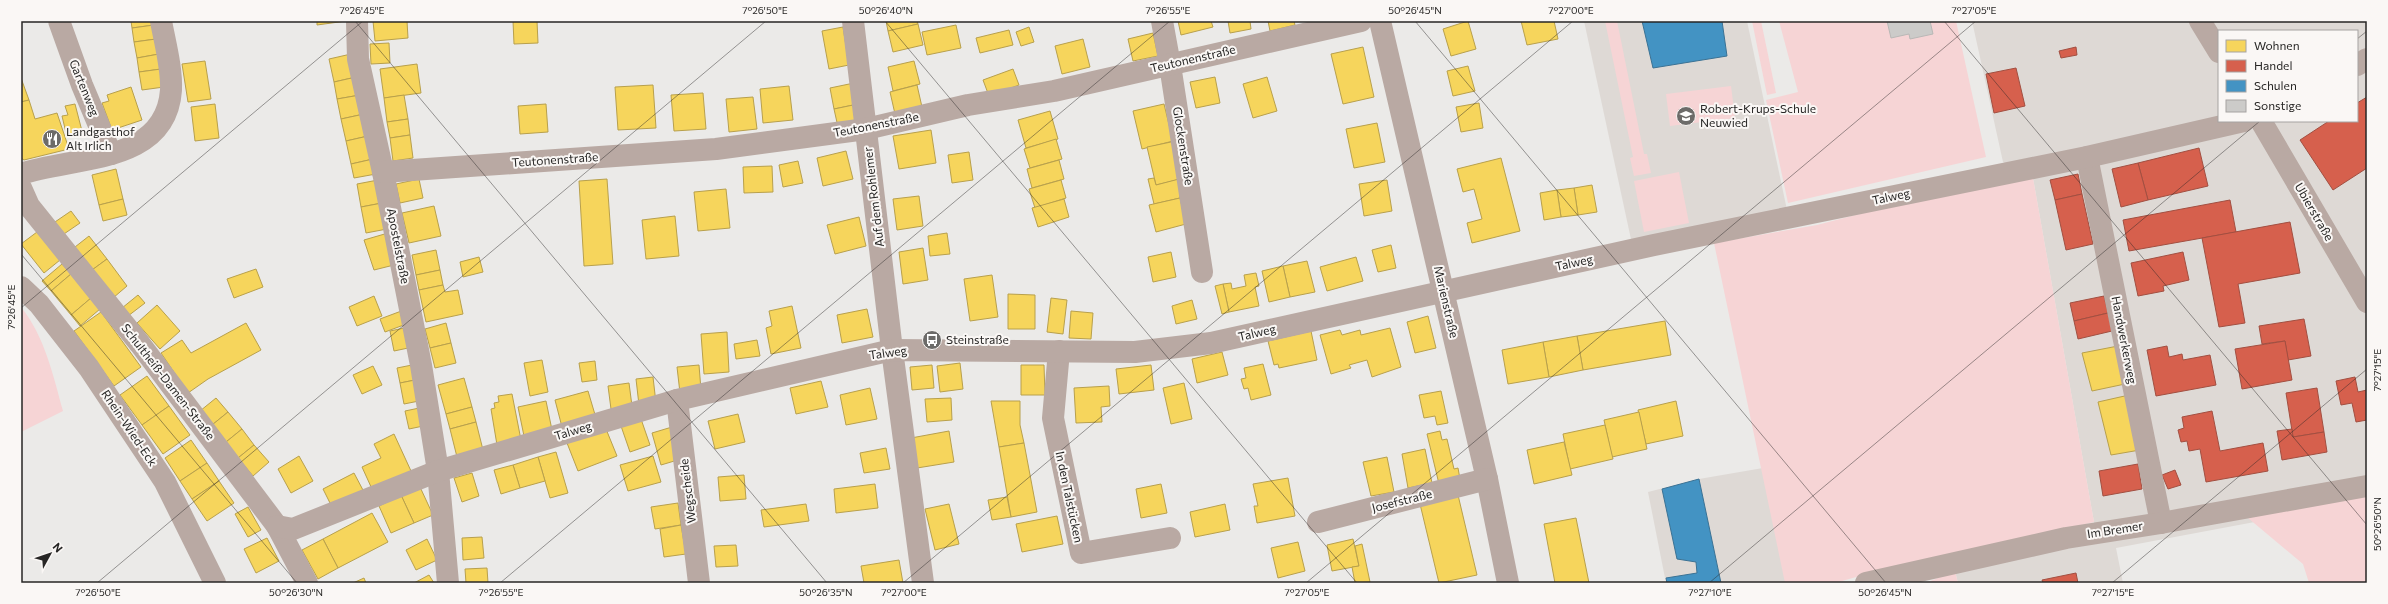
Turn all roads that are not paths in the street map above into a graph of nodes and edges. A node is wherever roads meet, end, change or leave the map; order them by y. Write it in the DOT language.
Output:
graph roads {
  1 [pos="59,21"];
  2 [pos="160,21"];
  3 [pos="357,21"];
  4 [pos="853,21"];
  5 [pos="1162,21"];
  6 [pos="1361,21"];
  7 [pos="1380,21"];
  8 [pos="2200,21"];
  9 [pos="2218,50"];
  10 [pos="2367,59"];
  11 [pos="2358,64"];
  12 [pos="1170,65"];
  13 [pos="2240,122"];
  14 [pos="2262,122"];
  15 [pos="866,129"];
  16 [pos="111,154"];
  17 [pos="2087,157"];
  18 [pos="383,172"];
  19 [pos="21,174"];
  20 [pos="21,188"];
  21 [pos="1202,272"];
  22 [pos="21,287"];
  23 [pos="1444,291"];
  24 [pos="2367,302"];
  25 [pos="892,350"];
  26 [pos="1060,352"];
  27 [pos="677,400"];
  28 [pos="438,471"];
  29 [pos="1487,479"];
  30 [pos="2367,486"];
  31 [pos="1318,522"];
  32 [pos="2160,523"];
  33 [pos="277,526"];
  34 [pos="1170,538"];
  35 [pos="215,583"];
  36 [pos="307,583"];
  37 [pos="448,583"];
  38 [pos="699,583"];
  39 [pos="923,583"];
  40 [pos="1508,583"];
  41 [pos="1866,583"];
  1 -- 16 [label="street, Gartenweg"];
  2 -- 16 [label="street"];
  3 -- 18 [label="street, Apostelstraße"];
  4 -- 15 [label="street, Auf dem Rohlemer"];
  5 -- 12 [label="street, Glockenstraße"];
  6 -- 12 [label="street, Teutonenstraße"];
  7 -- 23 [label="street, Marienstraße"];
  8 -- 9 [label="street"];
  10 -- 11 [label="street"];
  12 -- 15 [label="street, Teutonenstraße"];
  12 -- 21 [label="street, Glockenstraße"];
  13 -- 17 [label="street, Talweg"];
  14 -- 24 [label="street, Ubierstraße"];
  15 -- 18 [label="street, Teutonenstraße"];
  15 -- 25 [label="street, Auf dem Rohlemer"];
  16 -- 19 [label="street"];
  17 -- 23 [label="street, Talweg"];
  17 -- 32 [label="street, Handwerkerweg"];
  18 -- 28 [label="street, Apostelstraße"];
  20 -- 33 [label="street, Schultheiß-Damen-Straße"];
  22 -- 35 [label="street, Rhein-Wied-Eck"];
  23 -- 26 [label="street, Talweg"];
  23 -- 29 [label="street, Marienstraße"];
  25 -- 26 [label="street, Talweg"];
  25 -- 27 [label="street, Talweg"];
  25 -- 39 [label="street"];
  26 -- 34 [label="street, In den Talstücken"];
  27 -- 28 [label="street, Talweg"];
  27 -- 38 [label="street, Wegscheide"];
  28 -- 33 [label="street, Talweg"];
  28 -- 37 [label="street, Apostelstraße"];
  29 -- 31 [label="street, Josefstraße"];
  29 -- 40 [label="street, Marienstraße"];
  30 -- 32 [label="street, Im Bremer"];
  32 -- 41 [label="street, Im Bremer"];
  33 -- 36 [label="street, Schultheiß-Damen-Straße"];
}
